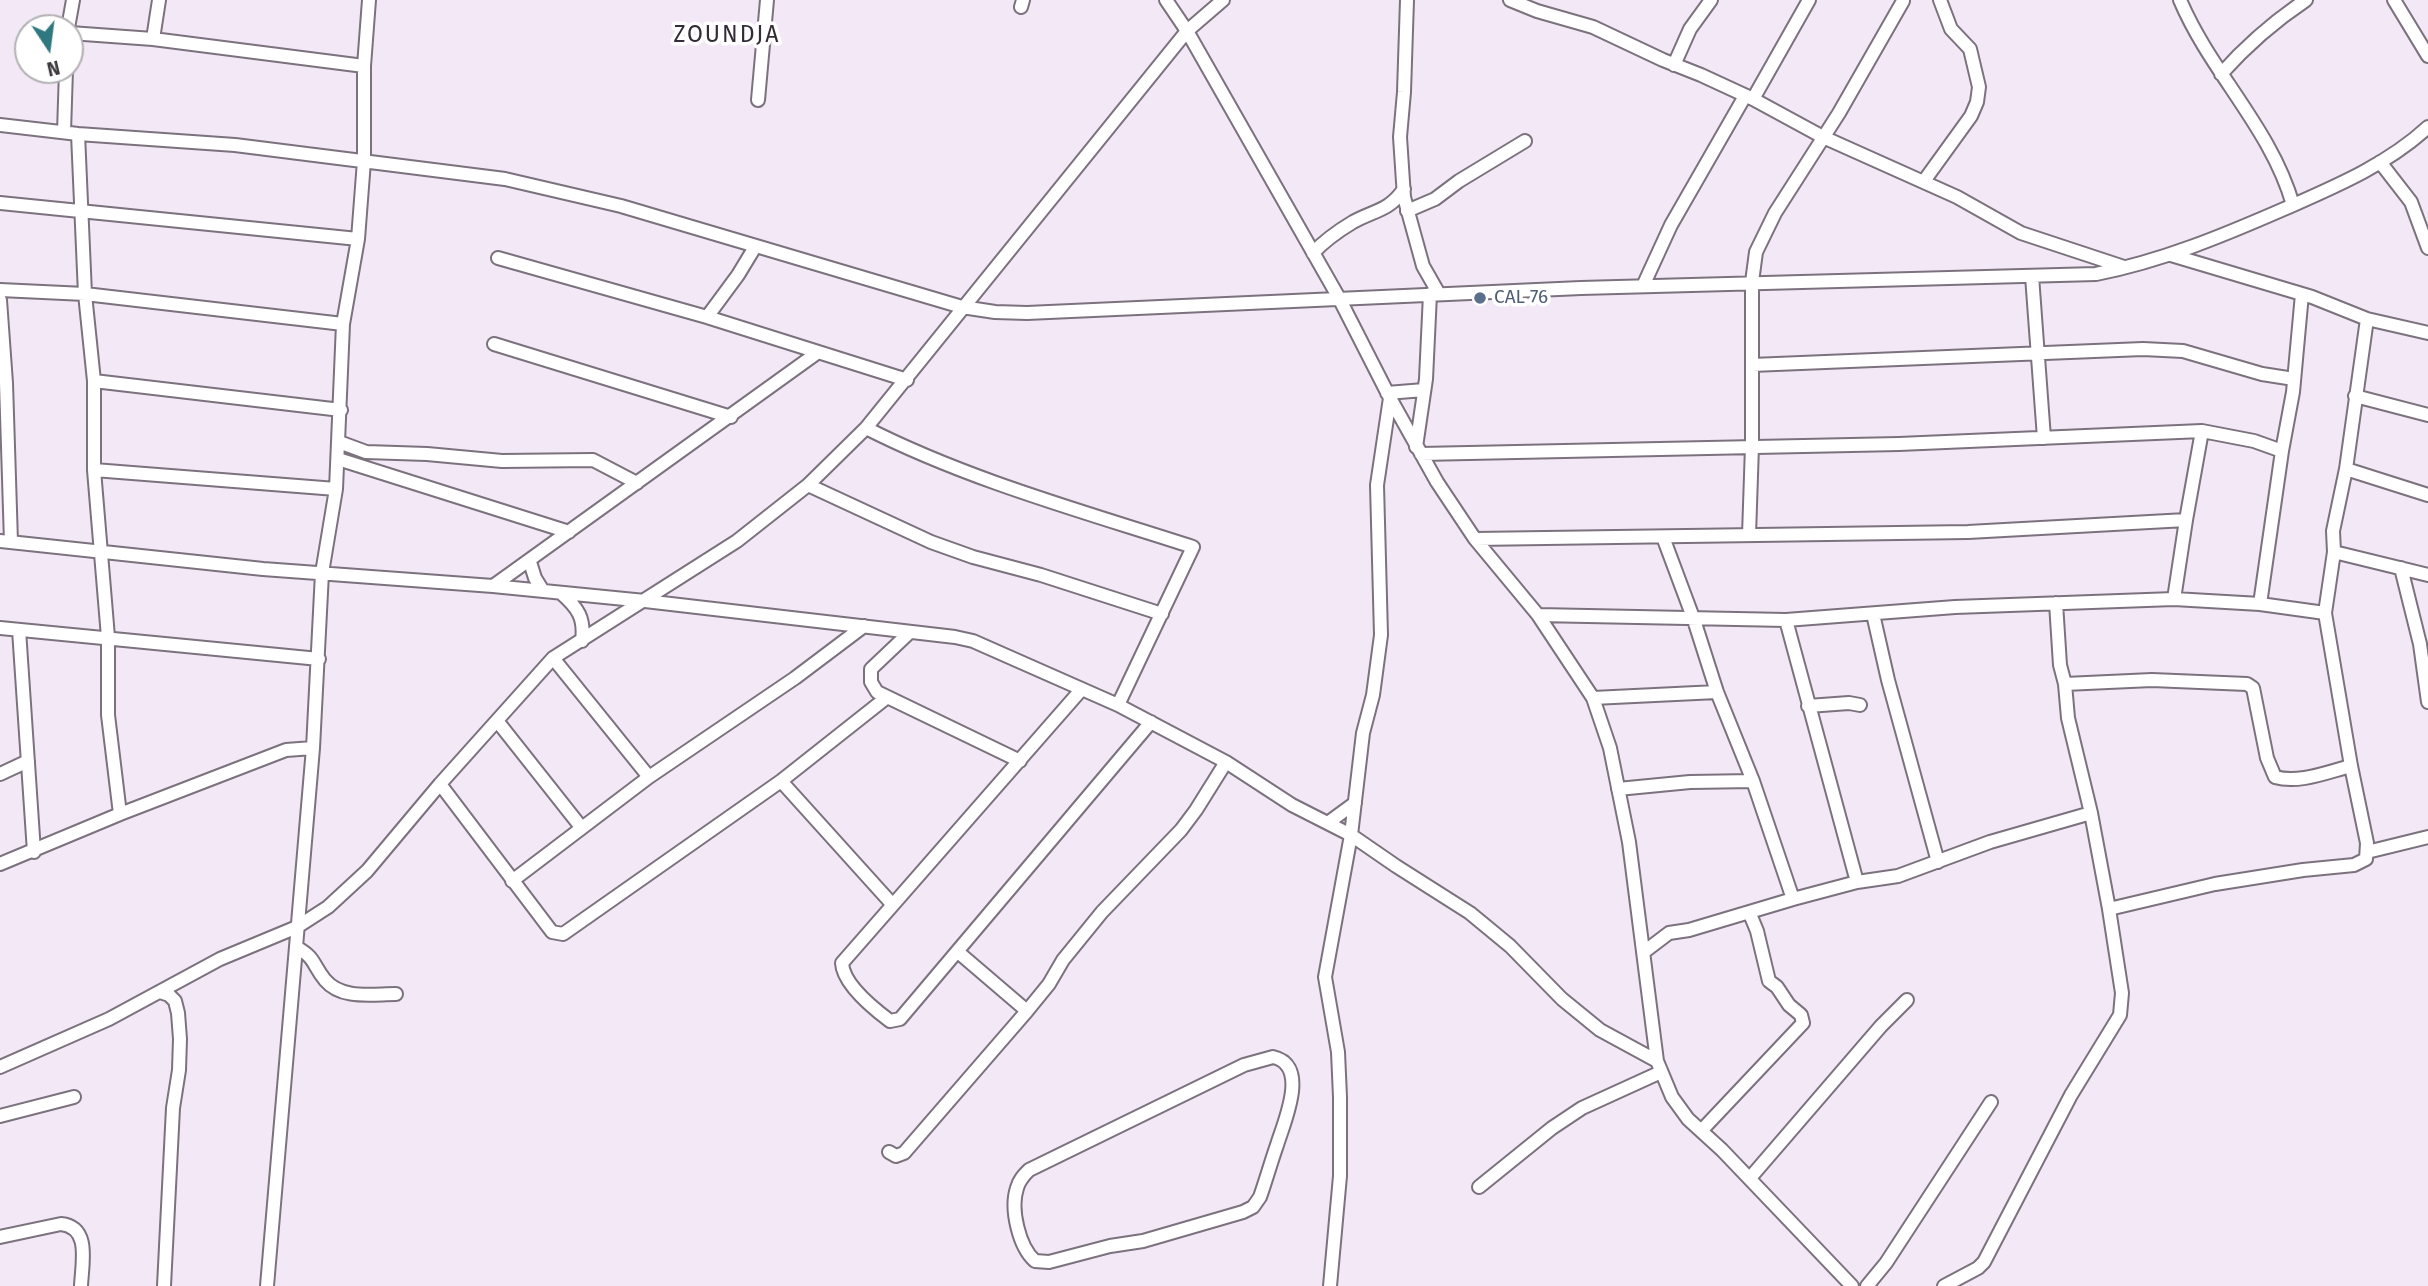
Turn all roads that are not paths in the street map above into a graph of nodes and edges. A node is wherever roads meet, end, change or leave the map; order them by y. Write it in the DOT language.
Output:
graph roads {
  1 [pos="159,0"];
  2 [pos="369,0"];
  3 [pos="767,0"];
  4 [pos="1166,0"];
  5 [pos="1223,0"];
  6 [pos="1407,0"];
  7 [pos="1510,0"];
  8 [pos="1711,0"];
  9 [pos="1809,0"];
  10 [pos="1940,0"];
  11 [pos="2180,0"];
  12 [pos="2306,0"];
  13 [pos="2394,0"];
  14 [pos="1903,1"];
  15 [pos="1187,31"];
  16 [pos="84,34"];
  17 [pos="153,39"];
  18 [pos="2428,56"];
  19 [pos="1674,65"];
  20 [pos="365,66"];
  21 [pos="2221,74"];
  22 [pos="66,84"];
  23 [pos="1749,97"];
  24 [pos="758,100"];
  25 [pos="0,125"];
  26 [pos="2428,127"];
  27 [pos="64,132"];
  28 [pos="78,134"];
  29 [pos="1823,137"];
  30 [pos="1525,141"];
  31 [pos="364,162"];
  32 [pos="2380,162"];
  33 [pos="1924,181"];
  34 [pos="1404,189"];
  35 [pos="0,203"];
  36 [pos="2293,205"];
  37 [pos="81,210"];
  38 [pos="1407,211"];
  39 [pos="2422,218"];
  40 [pos="358,239"];
  41 [pos="755,247"];
  42 [pos="2428,248"];
  43 [pos="1313,253"];
  44 [pos="2171,255"];
  45 [pos="498,258"];
  46 [pos="2127,268"];
  47 [pos="2032,276"];
  48 [pos="1752,282"];
  49 [pos="1643,286"];
  50 [pos="0,290"];
  51 [pos="85,294"];
  52 [pos="1434,294"];
  53 [pos="2302,294"];
  54 [pos="1339,298"];
  55 [pos="0,300"];
  56 [pos="962,307"];
  57 [pos="707,317"];
  58 [pos="2367,319"];
  59 [pos="343,324"];
  60 [pos="2428,333"];
  61 [pos="494,345"];
  62 [pos="817,353"];
  63 [pos="2039,353"];
  64 [pos="1752,365"];
  65 [pos="2294,379"];
  66 [pos="907,380"];
  67 [pos="94,381"];
  68 [pos="1424,390"];
  69 [pos="1388,395"];
  70 [pos="2355,396"];
  71 [pos="341,410"];
  72 [pos="2428,415"];
  73 [pos="731,417"];
  74 [pos="866,428"];
  75 [pos="2203,432"];
  76 [pos="2044,438"];
  77 [pos="339,442"];
  78 [pos="1752,446"];
  79 [pos="1419,451"];
  80 [pos="2282,451"];
  81 [pos="338,459"];
  82 [pos="4,460"];
  83 [pos="94,470"];
  84 [pos="2346,470"];
  85 [pos="637,483"];
  86 [pos="808,485"];
  87 [pos="336,489"];
  88 [pos="2428,495"];
  89 [pos="2186,520"];
  90 [pos="569,531"];
  91 [pos="1749,536"];
  92 [pos="1663,537"];
  93 [pos="1475,539"];
  94 [pos="5,541"];
  95 [pos="102,551"];
  96 [pos="2334,552"];
  97 [pos="530,562"];
  98 [pos="2401,568"];
  99 [pos="322,573"];
  100 [pos="2428,575"];
  101 [pos="493,586"];
  102 [pos="543,591"];
  103 [pos="561,593"];
  104 [pos="2174,599"];
  105 [pos="645,601"];
  106 [pos="2056,603"];
  107 [pos="2260,604"];
  108 [pos="2325,613"];
  109 [pos="1161,614"];
  110 [pos="1873,614"];
  111 [pos="1538,615"];
  112 [pos="1694,620"];
  113 [pos="1786,620"];
  114 [pos="864,626"];
  115 [pos="0,628"];
  116 [pos="19,630"];
  117 [pos="909,632"];
  118 [pos="108,637"];
  119 [pos="582,641"];
  120 [pos="554,658"];
  121 [pos="319,659"];
  122 [pos="2425,662"];
  123 [pos="2065,684"];
  124 [pos="1081,690"];
  125 [pos="1717,692"];
  126 [pos="886,698"];
  127 [pos="1593,698"];
  128 [pos="2428,702"];
  129 [pos="1118,705"];
  130 [pos="1860,705"];
  131 [pos="1808,706"];
  132 [pos="498,722"];
  133 [pos="1151,722"];
  134 [pos="313,748"];
  135 [pos="28,761"];
  136 [pos="1020,761"];
  137 [pos="1226,762"];
  138 [pos="2351,766"];
  139 [pos="0,774"];
  140 [pos="649,777"];
  141 [pos="781,781"];
  142 [pos="1753,781"];
  143 [pos="440,784"];
  144 [pos="1618,789"];
  145 [pos="1355,803"];
  146 [pos="2091,813"];
  147 [pos="120,814"];
  148 [pos="1329,822"];
  149 [pos="581,827"];
  150 [pos="1351,835"];
  151 [pos="2428,837"];
  152 [pos="34,852"];
  153 [pos="2367,852"];
  154 [pos="1938,862"];
  155 [pos="0,864"];
  156 [pos="512,881"];
  157 [pos="1857,883"];
  158 [pos="1793,899"];
  159 [pos="892,904"];
  160 [pos="2109,909"];
  161 [pos="1750,914"];
  162 [pos="1642,927"];
  163 [pos="297,928"];
  164 [pos="1669,933"];
  165 [pos="296,947"];
  166 [pos="958,952"];
  167 [pos="1644,952"];
  168 [pos="160,992"];
  169 [pos="396,994"];
  170 [pos="1907,1000"];
  171 [pos="1027,1011"];
  172 [pos="1659,1066"];
  173 [pos="0,1067"];
  174 [pos="74,1097"];
  175 [pos="1991,1101"];
  176 [pos="0,1116"];
  177 [pos="1700,1131"];
  178 [pos="889,1152"];
  179 [pos="1750,1178"];
  180 [pos="1479,1187"];
  181 [pos="0,1237"];
  182 [pos="1075,1256"];
  183 [pos="1848,1285"];
  184 [pos="81,1286"];
  185 [pos="164,1286"];
  186 [pos="267,1286"];
  187 [pos="1330,1286"];
  188 [pos="1867,1286"];
  189 [pos="1944,1286"];
  1 -- 17 [label="street"];
  2 -- 20 [label="street"];
  3 -- 24 [label="street"];
  4 -- 15 [label="street"];
  5 -- 15 [label="street"];
  6 -- 34 [label="street"];
  7 -- 19 [label="street"];
  8 -- 19 [label="street"];
  9 -- 23 [label="street"];
  10 -- 33 [label="street"];
  11 -- 21 [label="street"];
  12 -- 21 [label="street"];
  13 -- 18 [label="street"];
  14 -- 29 [label="street"];
  15 -- 43 [label="street"];
  15 -- 56 [label="street"];
  16 -- 17 [label="street"];
  17 -- 20 [label="street"];
  19 -- 23 [label="street"];
  20 -- 31 [label="street"];
  21 -- 36 [label="street"];
  22 -- 27 [label="street"];
  23 -- 29 [label="street"];
  23 -- 49 [label="street"];
  25 -- 27 [label="street"];
  26 -- 32 [label="street"];
  27 -- 28 [label="street"];
  28 -- 31 [label="street"];
  28 -- 37 [label="street"];
  29 -- 33 [label="street"];
  29 -- 48 [label="street"];
  30 -- 38 [label="street"];
  31 -- 40 [label="street"];
  31 -- 41 [label="street"];
  32 -- 36 [label="street"];
  32 -- 39 [label="street"];
  33 -- 46 [label="street"];
  34 -- 38 [label="street"];
  34 -- 43 [label="street"];
  35 -- 37 [label="street"];
  36 -- 44 [label="street"];
  37 -- 40 [label="street"];
  37 -- 51 [label="street"];
  38 -- 52 [label="street"];
  39 -- 42 [label="street"];
  40 -- 59 [label="street"];
  41 -- 56 [label="street"];
  41 -- 57 [label="street"];
  43 -- 54 [label="street"];
  44 -- 46 [label="street"];
  44 -- 53 [label="street"];
  45 -- 57 [label="street"];
  46 -- 47 [label="street"];
  47 -- 48 [label="street"];
  47 -- 63 [label="street"];
  48 -- 49 [label="street"];
  48 -- 64 [label="street"];
  49 -- 52 [label="street"];
  50 -- 51 [label="street"];
  51 -- 59 [label="street"];
  51 -- 67 [label="street"];
  52 -- 54 [label="street"];
  52 -- 68 [label="street"];
  53 -- 58 [label="street"];
  53 -- 65 [label="street"];
  54 -- 56 [label="street"];
  54 -- 69 [label="street"];
  55 -- 82 [label="street"];
  56 -- 66 [label="street"];
  57 -- 62 [label="street"];
  58 -- 60 [label="street"];
  58 -- 70 [label="street"];
  59 -- 71 [label="street"];
  61 -- 73 [label="street"];
  62 -- 66 [label="street"];
  62 -- 73 [label="street"];
  63 -- 64 [label="street"];
  63 -- 65 [label="street"];
  63 -- 76 [label="street"];
  64 -- 78 [label="street"];
  65 -- 80 [label="street"];
  66 -- 74 [label="street"];
  67 -- 71 [label="street"];
  67 -- 83 [label="street"];
  68 -- 69 [label="street"];
  68 -- 79 [label="street"];
  69 -- 79 [label="street"];
  69 -- 145 [label="street"];
  70 -- 72 [label="street"];
  70 -- 84 [label="street"];
  71 -- 77 [label="street"];
  73 -- 85 [label="street"];
  74 -- 86 [label="street"];
  74 -- 109 [label="street"];
  75 -- 76 [label="street"];
  75 -- 80 [label="street"];
  75 -- 89 [label="street"];
  76 -- 78 [label="street"];
  77 -- 81 [label="street"];
  77 -- 85 [label="street"];
  78 -- 79 [label="street"];
  78 -- 91 [label="street"];
  79 -- 93 [label="street"];
  80 -- 107 [label="street"];
  81 -- 87 [label="street"];
  81 -- 90 [label="street"];
  82 -- 94 [label="street"];
  83 -- 87 [label="street"];
  83 -- 95 [label="street"];
  84 -- 88 [label="street"];
  84 -- 96 [label="street"];
  85 -- 90 [label="street"];
  86 -- 105 [label="street"];
  86 -- 109 [label="street"];
  87 -- 99 [label="street"];
  89 -- 91 [label="street"];
  89 -- 104 [label="street"];
  90 -- 97 [label="street"];
  91 -- 92 [label="street"];
  92 -- 93 [label="street"];
  92 -- 112 [label="street"];
  93 -- 111 [label="street"];
  94 -- 95 [label="street"];
  95 -- 99 [label="street"];
  95 -- 118 [label="street"];
  96 -- 98 [label="street"];
  96 -- 108 [label="street"];
  97 -- 101 [label="street"];
  97 -- 102 [label="street"];
  98 -- 100 [label="street"];
  98 -- 122 [label="street"];
  99 -- 101 [label="street"];
  99 -- 121 [label="street"];
  101 -- 102 [label="street"];
  102 -- 103 [label="street"];
  103 -- 105 [label="street"];
  103 -- 119 [label="street"];
  104 -- 106 [label="street"];
  104 -- 107 [label="street"];
  105 -- 114 [label="street"];
  105 -- 119 [label="street"];
  106 -- 110 [label="street"];
  106 -- 123 [label="street"];
  107 -- 108 [label="street"];
  108 -- 138 [label="street"];
  109 -- 129 [label="street"];
  110 -- 113 [label="street"];
  110 -- 154 [label="street"];
  111 -- 112 [label="street"];
  111 -- 127 [label="street"];
  112 -- 113 [label="street"];
  112 -- 125 [label="street"];
  113 -- 131 [label="street"];
  114 -- 117 [label="street"];
  114 -- 140 [label="street"];
  115 -- 116 [label="street"];
  116 -- 118 [label="street"];
  116 -- 135 [label="street"];
  117 -- 124 [label="street"];
  117 -- 126 [label="street"];
  118 -- 121 [label="street"];
  118 -- 147 [label="street"];
  119 -- 120 [label="street"];
  120 -- 132 [label="street"];
  120 -- 140 [label="street"];
  121 -- 134 [label="street"];
  122 -- 128 [label="street"];
  123 -- 138 [label="street"];
  123 -- 146 [label="street"];
  124 -- 129 [label="street"];
  124 -- 136 [label="street"];
  125 -- 127 [label="street"];
  125 -- 142 [label="street"];
  126 -- 136 [label="street"];
  126 -- 141 [label="street"];
  127 -- 144 [label="street"];
  129 -- 133 [label="street"];
  130 -- 131 [label="street"];
  131 -- 157 [label="street"];
  132 -- 143 [label="street"];
  132 -- 149 [label="street"];
  133 -- 137 [label="street"];
  133 -- 166 [label="street"];
  134 -- 147 [label="street"];
  134 -- 163 [label="street"];
  135 -- 139 [label="street"];
  135 -- 152 [label="street"];
  136 -- 159 [label="street"];
  137 -- 148 [label="street"];
  137 -- 171 [label="street"];
  138 -- 153 [label="street"];
  140 -- 149 [label="street"];
  141 -- 156 [label="street"];
  141 -- 159 [label="street"];
  142 -- 144 [label="street"];
  142 -- 158 [label="street"];
  143 -- 156 [label="street"];
  143 -- 163 [label="street"];
  144 -- 162 [label="street"];
  145 -- 148 [label="street"];
  145 -- 150 [label="street"];
  146 -- 154 [label="street"];
  146 -- 160 [label="street"];
  147 -- 152 [label="street"];
  148 -- 150 [label="street"];
  149 -- 156 [label="street"];
  150 -- 172 [label="street"];
  150 -- 187 [label="street"];
  151 -- 153 [label="street"];
  152 -- 155 [label="street"];
  153 -- 160 [label="street"];
  154 -- 157 [label="street"];
  157 -- 158 [label="street"];
  158 -- 161 [label="street"];
  159 -- 166 [label="street"];
  160 -- 189 [label="street"];
  161 -- 164 [label="street"];
  161 -- 177 [label="street"];
  162 -- 164 [label="street"];
  162 -- 167 [label="street"];
  163 -- 165 [label="street"];
  163 -- 168 [label="street"];
  164 -- 167 [label="street"];
  165 -- 169 [label="street"];
  165 -- 186 [label="street"];
  166 -- 171 [label="street"];
  167 -- 172 [label="street"];
  168 -- 173 [label="street"];
  168 -- 185 [label="street"];
  170 -- 179 [label="street"];
  171 -- 178 [label="street"];
  172 -- 177 [label="street"];
  172 -- 180 [label="street"];
  174 -- 176 [label="street"];
  175 -- 188 [label="street"];
  177 -- 179 [label="street"];
  179 -- 183 [label="street"];
  181 -- 184 [label="street"];
  182 -- 182 [label="street"];
}
